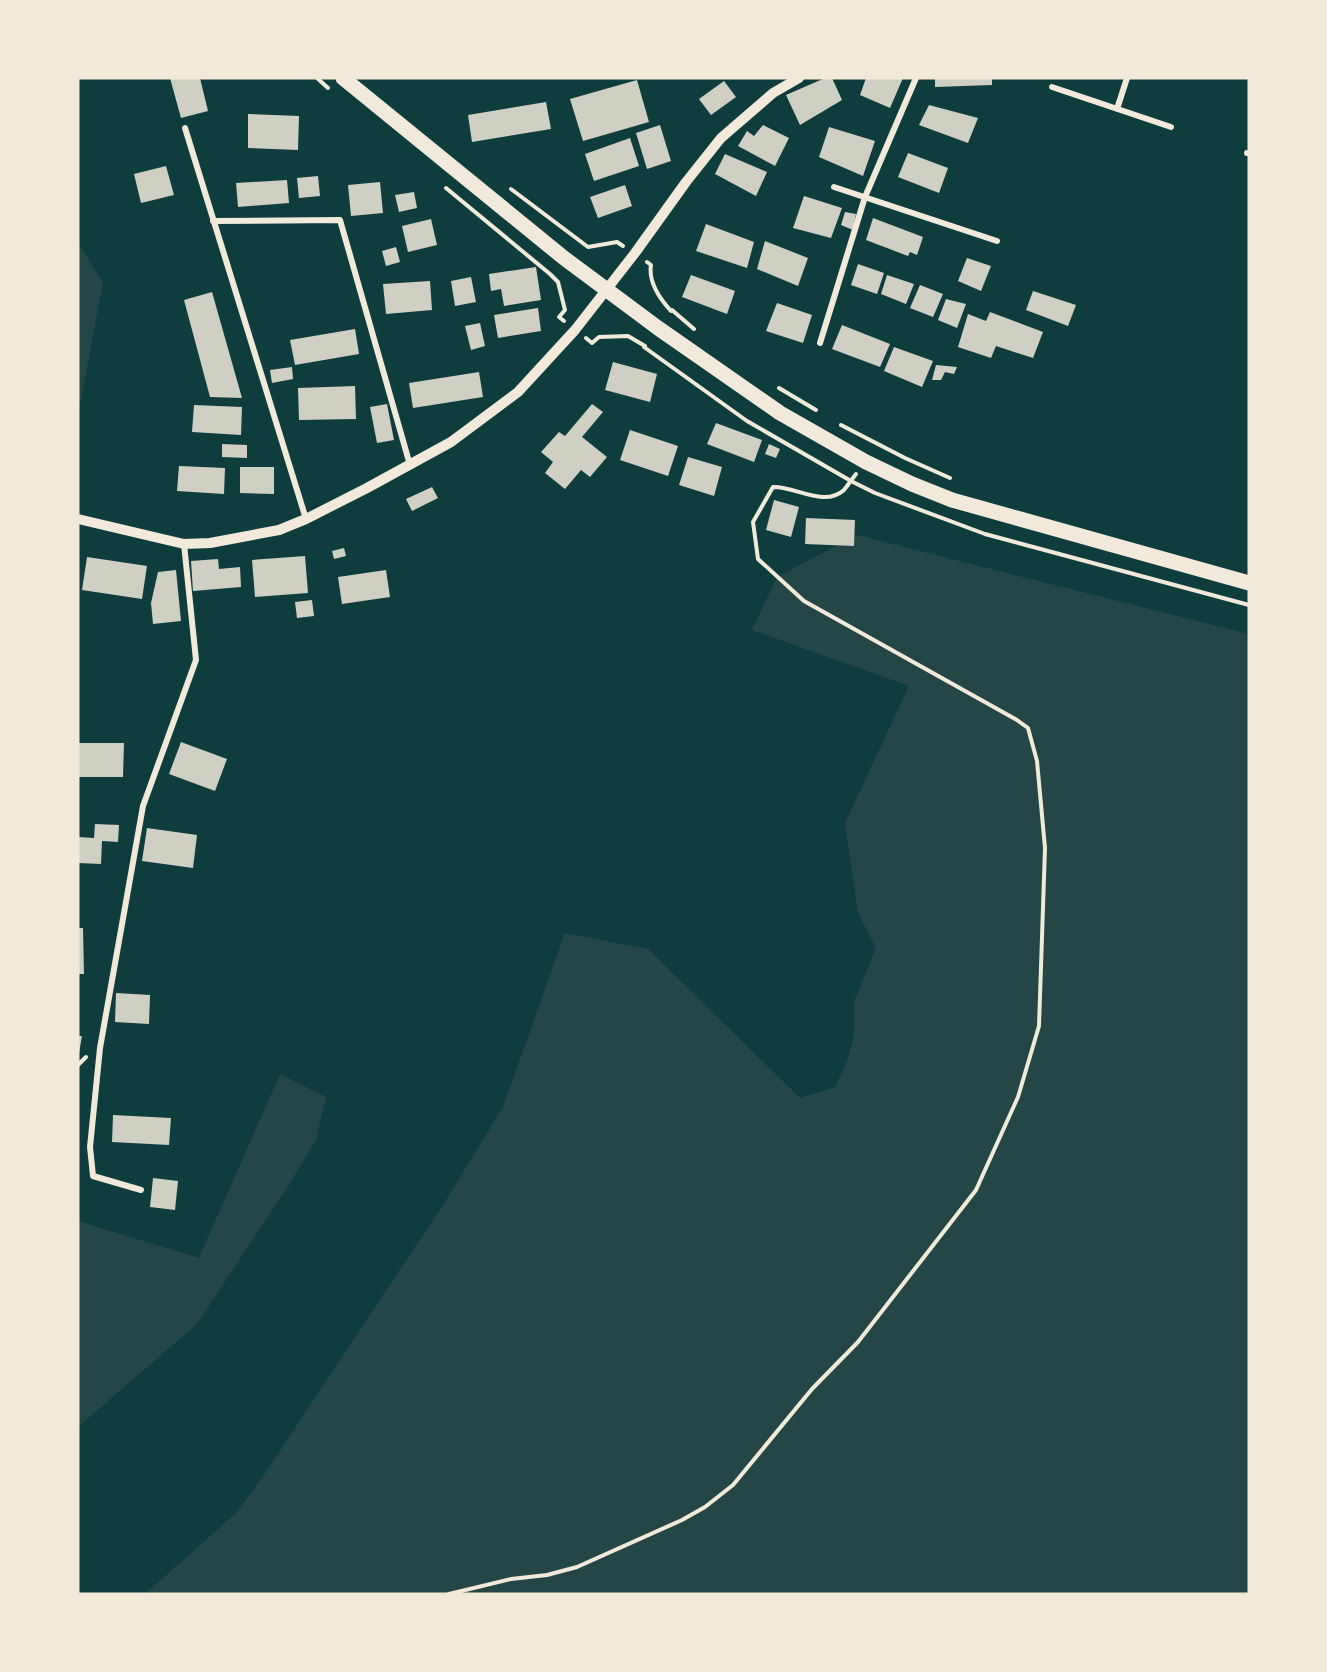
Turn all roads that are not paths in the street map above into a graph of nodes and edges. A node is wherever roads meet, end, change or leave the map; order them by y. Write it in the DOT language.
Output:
graph roads {
  1 [pos="343,78"];
  2 [pos="799,78"];
  3 [pos="916,78"];
  4 [pos="1127,78"];
  5 [pos="1052,87"];
  6 [pos="1117,109"];
  7 [pos="1171,127"];
  8 [pos="185,128"];
  9 [pos="834,187"];
  10 [pos="865,197"];
  11 [pos="213,221"];
  12 [pos="997,241"];
  13 [pos="608,289"];
  14 [pos="820,343"];
  15 [pos="410,465"];
  16 [pos="78,519"];
  17 [pos="306,519"];
  18 [pos="184,544"];
  19 [pos="1249,582"];
  20 [pos="141,1190"];
  1 -- 13 [label="main road"];
  2 -- 13 [label="street"];
  3 -- 10 [label="street"];
  4 -- 6 [label="street"];
  5 -- 6 [label="street"];
  6 -- 7 [label="street"];
  8 -- 11 [label="street"];
  9 -- 10 [label="street"];
  10 -- 12 [label="street"];
  10 -- 14 [label="street"];
  11 -- 15 [label="street"];
  11 -- 17 [label="street"];
  13 -- 15 [label="street"];
  13 -- 19 [label="main road"];
  15 -- 17 [label="street"];
  16 -- 18 [label="street"];
  17 -- 18 [label="street"];
  18 -- 20 [label="street"];
}
